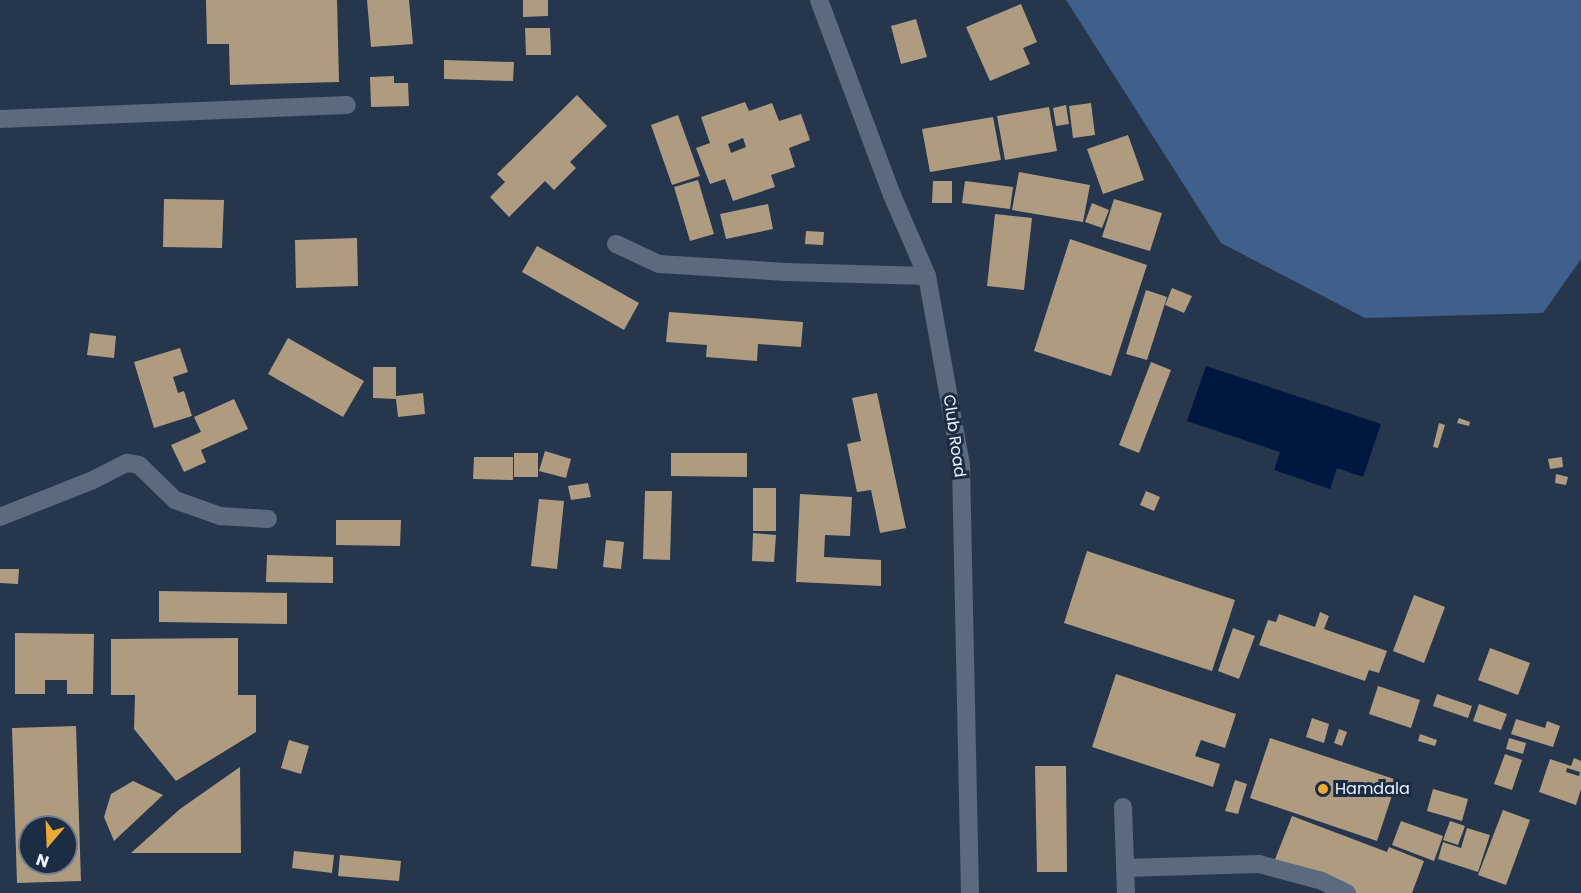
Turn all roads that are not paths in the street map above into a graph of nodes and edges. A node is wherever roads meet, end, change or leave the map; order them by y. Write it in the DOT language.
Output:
graph roads {
  1 [pos="819,0"];
  2 [pos="347,105"];
  3 [pos="0,119"];
  4 [pos="616,244"];
  5 [pos="927,276"];
  6 [pos="0,517"];
  7 [pos="268,519"];
  8 [pos="1123,807"];
  9 [pos="1125,868"];
  10 [pos="969,893"];
  11 [pos="1126,893"];
  12 [pos="1347,893"];
  1 -- 5 [label="street, Club Road"];
  2 -- 3 [label="street"];
  4 -- 5 [label="street"];
  5 -- 10 [label="street, Club Road"];
  6 -- 7 [label="street"];
  8 -- 9 [label="street"];
  9 -- 11 [label="street"];
  9 -- 12 [label="street"];
}
